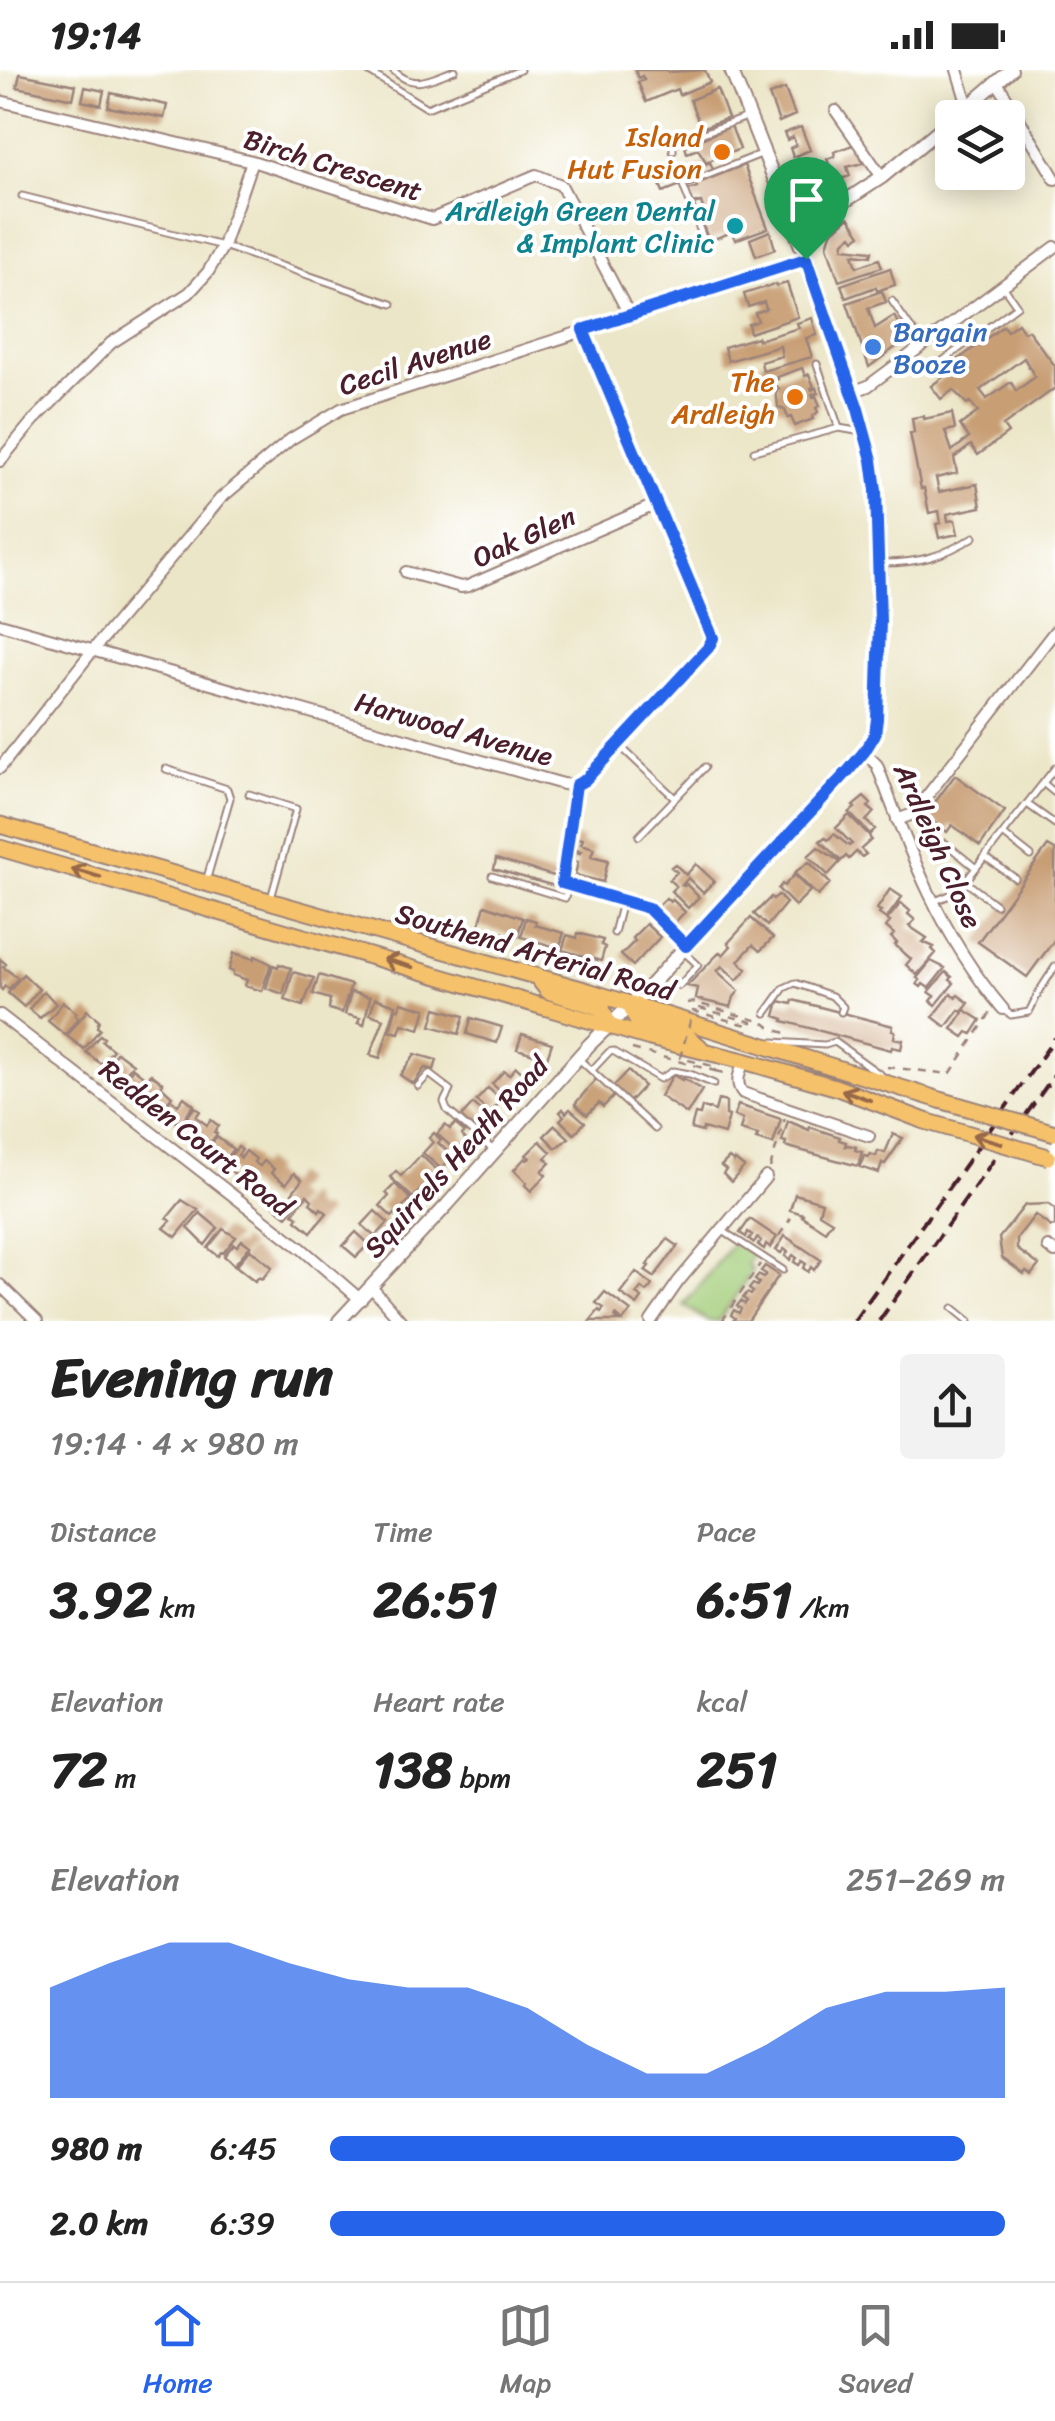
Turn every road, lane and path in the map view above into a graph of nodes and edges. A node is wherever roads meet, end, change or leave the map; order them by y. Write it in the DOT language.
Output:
graph roads {
  1 [pos="366,70"];
  2 [pos="393,70"];
  3 [pos="455,70"];
  4 [pos="520,70"];
  5 [pos="731,70"];
  6 [pos="957,70"];
  7 [pos="1011,70"];
  8 [pos="997,82"];
  9 [pos="966,100"];
  10 [pos="975,100"];
  11 [pos="0,101"];
  12 [pos="836,111"];
  13 [pos="750,116"];
  14 [pos="935,134"];
  15 [pos="673,151"];
  16 [pos="764,153"];
  17 [pos="252,161"];
  18 [pos="882,177"];
  19 [pos="1055,179"];
  20 [pos="22,196"];
  21 [pos="796,233"];
  22 [pos="703,238"];
  23 [pos="223,246"];
  24 [pos="1055,247"];
  25 [pos="806,259"];
  26 [pos="1003,286"];
  27 [pos="892,301"];
  28 [pos="392,304"];
  29 [pos="630,316"];
  30 [pos="583,330"];
  31 [pos="923,345"];
  32 [pos="817,364"];
  33 [pos="937,365"];
  34 [pos="852,392"];
  35 [pos="839,428"];
  36 [pos="864,433"];
  37 [pos="754,451"];
  38 [pos="0,461"];
  39 [pos="656,504"];
  40 [pos="974,537"];
  41 [pos="880,562"];
  42 [pos="406,572"];
  43 [pos="0,624"];
  44 [pos="1055,631"];
  45 [pos="93,650"];
  46 [pos="618,744"];
  47 [pos="864,752"];
  48 [pos="705,767"];
  49 [pos="0,768"];
  50 [pos="1055,768"];
  51 [pos="166,769"];
  52 [pos="1043,784"];
  53 [pos="576,785"];
  54 [pos="1055,793"];
  55 [pos="249,794"];
  56 [pos="676,798"];
  57 [pos="1027,804"];
  58 [pos="897,820"];
  59 [pos="1055,824"];
  60 [pos="0,825"];
  61 [pos="1003,834"];
  62 [pos="639,836"];
  63 [pos="945,843"];
  64 [pos="0,848"];
  65 [pos="1030,856"];
  66 [pos="985,857"];
  67 [pos="976,868"];
  68 [pos="492,876"];
  69 [pos="1015,878"];
  70 [pos="965,881"];
  71 [pos="206,883"];
  72 [pos="565,884"];
  73 [pos="623,900"];
  74 [pos="270,901"];
  75 [pos="933,902"];
  76 [pos="996,905"];
  77 [pos="614,933"];
  78 [pos="684,948"];
  79 [pos="1055,967"];
  80 [pos="537,978"];
  81 [pos="679,986"];
  82 [pos="630,1005"];
  83 [pos="1001,1006"];
  84 [pos="842,1012"];
  85 [pos="766,1013"];
  86 [pos="0,1015"];
  87 [pos="609,1025"];
  88 [pos="792,1034"];
  89 [pos="745,1040"];
  90 [pos="632,1049"];
  91 [pos="707,1052"];
  92 [pos="578,1058"];
  93 [pos="744,1061"];
  94 [pos="886,1067"];
  95 [pos="592,1070"];
  96 [pos="716,1071"];
  97 [pos="734,1076"];
  98 [pos="714,1084"];
  99 [pos="418,1086"];
  100 [pos="898,1088"];
  101 [pos="788,1107"];
  102 [pos="656,1129"];
  103 [pos="1055,1133"];
  104 [pos="869,1136"];
  105 [pos="495,1151"];
  106 [pos="1052,1157"];
  107 [pos="766,1176"];
  108 [pos="791,1218"];
  109 [pos="721,1230"];
  110 [pos="764,1258"];
  111 [pos="783,1270"];
  112 [pos="0,1286"];
  113 [pos="372,1288"];
  114 [pos="360,1300"];
  115 [pos="953,1308"];
  116 [pos="656,1319"];
  117 [pos="38,1321"];
  118 [pos="339,1321"];
  119 [pos="401,1321"];
  120 [pos="722,1321"];
  121 [pos="969,1321"];
  1 -- 4 [label="lane"];
  2 -- 3 [label="lane"];
  5 -- 13 [label="street"];
  6 -- 9 [label="street"];
  7 -- 8 [label="street"];
  8 -- 10 [label="street"];
  8 -- 19 [label="street"];
  11 -- 17 [label="street, Birch Crescent"];
  12 -- 18 [label="street"];
  13 -- 15 [label="lane"];
  13 -- 16 [label="street"];
  14 -- 18 [label="street"];
  16 -- 21 [label="street"];
  16 -- 22 [label="lane"];
  17 -- 23 [label="street"];
  17 -- 29 [label="street, Birch Crescent"];
  18 -- 21 [label="street"];
  20 -- 23 [label="lane"];
  21 -- 25 [label="street"];
  23 -- 28 [label="lane"];
  23 -- 38 [label="street"];
  24 -- 26 [label="street"];
  25 -- 29 [label="street, Cecil Avenue"];
  25 -- 34 [label="street"];
  26 -- 31 [label="street"];
  26 -- 33 [label="lane"];
  27 -- 31 [label="lane"];
  29 -- 30 [label="street, Cecil Avenue"];
  30 -- 39 [label="street, Harwood Avenue"];
  30 -- 45 [label="street, Cecil Avenue"];
  31 -- 34 [label="street"];
  32 -- 35 [label="lane"];
  34 -- 36 [label="street"];
  35 -- 36 [label="lane"];
  35 -- 37 [label="lane"];
  36 -- 41 [label="street"];
  39 -- 42 [label="street, Oak Glen"];
  39 -- 46 [label="street, Harwood Avenue"];
  40 -- 41 [label="lane"];
  41 -- 47 [label="street"];
  43 -- 45 [label="street, Harwood Avenue"];
  44 -- 58 [label="street"];
  45 -- 49 [label="street, Cecil Avenue"];
  45 -- 53 [label="street, Harwood Avenue"];
  46 -- 53 [label="street, Harwood Avenue"];
  46 -- 56 [label="lane"];
  47 -- 58 [label="street, Ardleigh Close"];
  47 -- 78 [label="street, Squirrels Heath Road"];
  48 -- 56 [label="lane"];
  50 -- 52 [label="lane"];
  51 -- 71 [label="lane"];
  52 -- 54 [label="lane"];
  52 -- 57 [label="lane"];
  53 -- 72 [label="path"];
  55 -- 74 [label="lane"];
  56 -- 62 [label="lane"];
  57 -- 59 [label="lane"];
  57 -- 61 [label="lane"];
  58 -- 75 [label="street, Ardleigh Close"];
  60 -- 71 [label="highway, Southend Arterial Road"];
  61 -- 65 [label="lane"];
  61 -- 66 [label="lane"];
  63 -- 67 [label="lane"];
  87 -- 64 [label="highway, Southend Arterial Road, one-way"];
  66 -- 67 [label="lane"];
  66 -- 69 [label="lane"];
  67 -- 70 [label="lane"];
  68 -- 72 [label="lane"];
  70 -- 75 [label="lane"];
  70 -- 76 [label="lane"];
  71 -- 74 [label="highway, Southend Arterial Road"];
  72 -- 73 [label="street"];
  73 -- 77 [label="lane"];
  73 -- 78 [label="street"];
  74 -- 80 [label="highway, Southend Arterial Road"];
  75 -- 83 [label="street, Ardleigh Close"];
  78 -- 81 [label="lane"];
  78 -- 82 [label="street, Squirrels Heath Road"];
  79 -- 83 [label="lane"];
  80 -- 82 [label="highway, Southend Arterial Road"];
  80 -- 87 [label="highway"];
  82 -- 87 [label="street, Squirrels Heath Road"];
  82 -- 89 [label="highway, Southend Arterial Road"];
  82 -- 91 [label="highway"];
  83 -- 94 [label="path"];
  84 -- 85 [label="lane"];
  86 -- 114 [label="street, Redden Court Road"];
  87 -- 91 [label="highway, Southend Arterial Road"];
  87 -- 92 [label="street, Squirrels Heath Road"];
  88 -- 96 [label="path, bridge"];
  89 -- 100 [label="highway, Southend Arterial Road"];
  89 -- 100 [label="lane"];
  90 -- 96 [label="path, bridge"];
  91 -- 93 [label="highway, Southend Arterial Road"];
  92 -- 95 [label="lane"];
  92 -- 105 [label="street, Squirrels Heath Road"];
  93 -- 101 [label="street"];
  106 -- 93 [label="highway, Southend Arterial Road, one-way, bridge"];
  95 -- 98 [label="lane"];
  95 -- 102 [label="lane"];
  96 -- 97 [label="path"];
  99 -- 105 [label="lane"];
  100 -- 103 [label="highway, Southend Arterial Road, bridge"];
  101 -- 104 [label="street"];
  101 -- 107 [label="path"];
  105 -- 113 [label="street, Squirrels Heath Road"];
  107 -- 109 [label="street"];
  108 -- 110 [label="path"];
  109 -- 110 [label="lane"];
  109 -- 116 [label="street"];
  110 -- 111 [label="lane"];
  110 -- 120 [label="path"];
  112 -- 117 [label="street"];
  113 -- 114 [label="street, Squirrels Heath Road"];
  113 -- 119 [label="street"];
  114 -- 118 [label="street, Squirrels Heath Road"];
  115 -- 121 [label="lane"];
}
